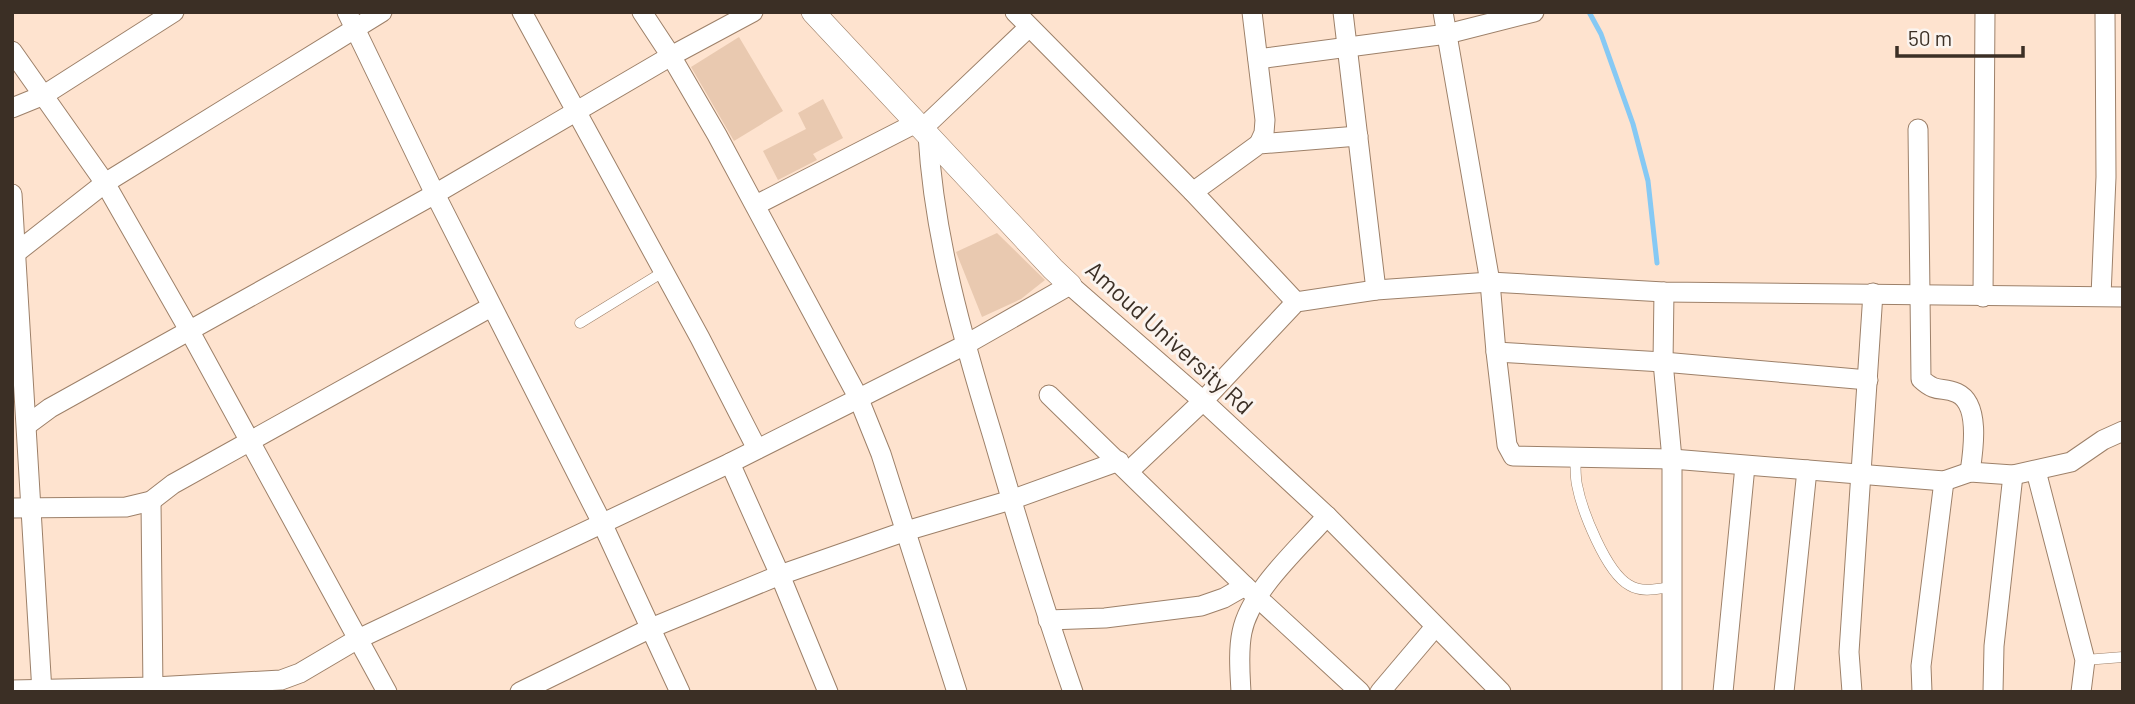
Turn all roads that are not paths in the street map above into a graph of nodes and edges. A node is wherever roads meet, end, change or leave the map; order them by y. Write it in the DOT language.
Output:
graph roads {
  1 [pos="174,12"];
  2 [pos="383,12"];
  3 [pos="522,12"];
  4 [pos="642,12"];
  5 [pos="753,12"];
  6 [pos="813,12"];
  7 [pos="1014,12"];
  8 [pos="1252,12"];
  9 [pos="1343,12"];
  10 [pos="1443,12"];
  11 [pos="1534,12"];
  12 [pos="1985,12"];
  13 [pos="2105,12"];
  14 [pos="351,20"];
  15 [pos="1028,28"];
  16 [pos="1447,34"];
  17 [pos="1347,47"];
  18 [pos="12,51"];
  19 [pos="671,56"];
  20 [pos="1258,59"];
  21 [pos="44,95"];
  22 [pos="12,108"];
  23 [pos="575,111"];
  24 [pos="922,129"];
  25 [pos="1918,129"];
  26 [pos="1358,136"];
  27 [pos="1259,144"];
  28 [pos="2114,177"];
  29 [pos="105,183"];
  30 [pos="1193,192"];
  31 [pos="12,194"];
  32 [pos="435,194"];
  33 [pos="756,205"];
  34 [pos="15,255"];
  35 [pos="663,272"];
  36 [pos="1490,282"];
  37 [pos="1070,285"];
  38 [pos="1376,290"];
  39 [pos="1664,292"];
  40 [pos="1874,293"];
  41 [pos="1919,295"];
  42 [pos="2101,296"];
  43 [pos="2123,296"];
  44 [pos="1983,297"];
  45 [pos="1296,302"];
  46 [pos="491,307"];
  47 [pos="580,323"];
  48 [pos="189,330"];
  49 [pos="965,345"];
  50 [pos="1496,352"];
  51 [pos="1663,362"];
  52 [pos="1868,380"];
  53 [pos="1049,395"];
  54 [pos="858,397"];
  55 [pos="1203,401"];
  56 [pos="27,425"];
  57 [pos="2123,431"];
  58 [pos="249,441"];
  59 [pos="757,449"];
  60 [pos="1575,457"];
  61 [pos="1672,459"];
  62 [pos="730,463"];
  63 [pos="1124,466"];
  64 [pos="1745,466"];
  65 [pos="1807,470"];
  66 [pos="2036,471"];
  67 [pos="1970,472"];
  68 [pos="1860,474"];
  69 [pos="2013,475"];
  70 [pos="1944,481"];
  71 [pos="1011,500"];
  72 [pos="151,501"];
  73 [pos="22,507"];
  74 [pos="1327,516"];
  75 [pos="601,523"];
  76 [pos="906,531"];
  77 [pos="780,575"];
  78 [pos="1671,587"];
  79 [pos="1251,591"];
  80 [pos="1048,620"];
  81 [pos="1436,627"];
  82 [pos="652,628"];
  83 [pos="356,640"];
  84 [pos="2123,657"];
  85 [pos="2085,660"];
  86 [pos="281,686"];
  87 [pos="153,689"];
  88 [pos="12,690"];
  89 [pos="41,690"];
  90 [pos="387,692"];
  91 [pos="520,692"];
  92 [pos="680,692"];
  93 [pos="828,692"];
  94 [pos="957,692"];
  95 [pos="1073,692"];
  96 [pos="1241,692"];
  97 [pos="1360,692"];
  98 [pos="1380,692"];
  99 [pos="1501,692"];
  100 [pos="1672,692"];
  101 [pos="1723,692"];
  102 [pos="1784,692"];
  103 [pos="1852,692"];
  104 [pos="1922,692"];
  105 [pos="1993,692"];
  106 [pos="2081,692"];
  1 -- 21 [label="street"];
  2 -- 14 [label="street"];
  3 -- 23 [label="street"];
  4 -- 19 [label="street"];
  5 -- 19 [label="street"];
  6 -- 24 [label="street, Amoud University Rd"];
  7 -- 15 [label="street"];
  8 -- 20 [label="street"];
  9 -- 17 [label="street"];
  10 -- 16 [label="street"];
  11 -- 16 [label="street"];
  12 -- 44 [label="street"];
  13 -- 28 [label="street"];
  14 -- 29 [label="street"];
  14 -- 32 [label="street"];
  15 -- 24 [label="street"];
  15 -- 30 [label="street"];
  16 -- 17 [label="street"];
  16 -- 36 [label="street"];
  17 -- 20 [label="street"];
  17 -- 26 [label="street"];
  18 -- 21 [label="street"];
  19 -- 23 [label="street"];
  19 -- 33 [label="street"];
  20 -- 27 [label="street"];
  21 -- 22 [label="street"];
  21 -- 29 [label="street"];
  23 -- 32 [label="street"];
  23 -- 35 [label="street"];
  24 -- 33 [label="street"];
  24 -- 37 [label="street, Amoud University Rd"];
  24 -- 49 [label="street"];
  25 -- 41 [label="street"];
  26 -- 27 [label="street"];
  26 -- 38 [label="street"];
  27 -- 30 [label="street"];
  28 -- 42 [label="street"];
  29 -- 34 [label="street"];
  29 -- 48 [label="street"];
  30 -- 45 [label="street"];
  31 -- 34 [label="street"];
  32 -- 46 [label="street"];
  32 -- 48 [label="street"];
  33 -- 54 [label="street"];
  34 -- 56 [label="street"];
  35 -- 47 [label="lane"];
  35 -- 59 [label="street"];
  36 -- 38 [label="street"];
  36 -- 39 [label="street"];
  36 -- 50 [label="street"];
  37 -- 49 [label="street"];
  37 -- 55 [label="street, Amoud University Rd"];
  38 -- 45 [label="street"];
  39 -- 40 [label="street"];
  39 -- 51 [label="street"];
  40 -- 41 [label="street"];
  40 -- 52 [label="street"];
  41 -- 44 [label="street"];
  41 -- 67 [label="street"];
  42 -- 43 [label="street"];
  42 -- 44 [label="street"];
  45 -- 55 [label="street"];
  46 -- 58 [label="street"];
  46 -- 75 [label="street"];
  48 -- 56 [label="street"];
  48 -- 58 [label="street"];
  49 -- 54 [label="street"];
  49 -- 71 [label="street"];
  50 -- 51 [label="street"];
  50 -- 60 [label="street"];
  51 -- 52 [label="street"];
  51 -- 61 [label="street"];
  52 -- 68 [label="street"];
  53 -- 63 [label="street"];
  54 -- 59 [label="street"];
  54 -- 76 [label="street"];
  55 -- 63 [label="street"];
  55 -- 74 [label="street, Amoud University Rd"];
  56 -- 73 [label="street"];
  57 -- 66 [label="street"];
  58 -- 72 [label="street"];
  58 -- 83 [label="street"];
  59 -- 62 [label="street"];
  60 -- 61 [label="street"];
  60 -- 78 [label="lane"];
  61 -- 64 [label="street"];
  61 -- 78 [label="street"];
  62 -- 75 [label="street"];
  62 -- 77 [label="street"];
  63 -- 71 [label="street"];
  63 -- 79 [label="street"];
  64 -- 65 [label="street"];
  64 -- 101 [label="street"];
  65 -- 68 [label="street"];
  65 -- 102 [label="street"];
  66 -- 69 [label="street"];
  66 -- 85 [label="street"];
  67 -- 69 [label="street"];
  67 -- 70 [label="street"];
  68 -- 70 [label="street"];
  68 -- 103 [label="street"];
  69 -- 105 [label="street"];
  70 -- 104 [label="street"];
  71 -- 76 [label="street"];
  71 -- 80 [label="street"];
  72 -- 73 [label="street"];
  72 -- 87 [label="street"];
  73 -- 89 [label="street"];
  74 -- 79 [label="street"];
  74 -- 81 [label="street, Amoud University Rd"];
  75 -- 82 [label="street"];
  75 -- 83 [label="street"];
  76 -- 77 [label="street"];
  76 -- 94 [label="street"];
  77 -- 82 [label="street"];
  77 -- 93 [label="street"];
  78 -- 100 [label="street"];
  79 -- 80 [label="street"];
  79 -- 96 [label="street"];
  79 -- 97 [label="street"];
  80 -- 95 [label="street"];
  81 -- 98 [label="street"];
  81 -- 99 [label="street, Amoud University Rd"];
  82 -- 91 [label="street"];
  82 -- 92 [label="street"];
  83 -- 86 [label="street"];
  83 -- 90 [label="street"];
  84 -- 85 [label="lane"];
  85 -- 106 [label="street"];
  86 -- 87 [label="street"];
  87 -- 89 [label="street"];
  88 -- 89 [label="street"];
}
